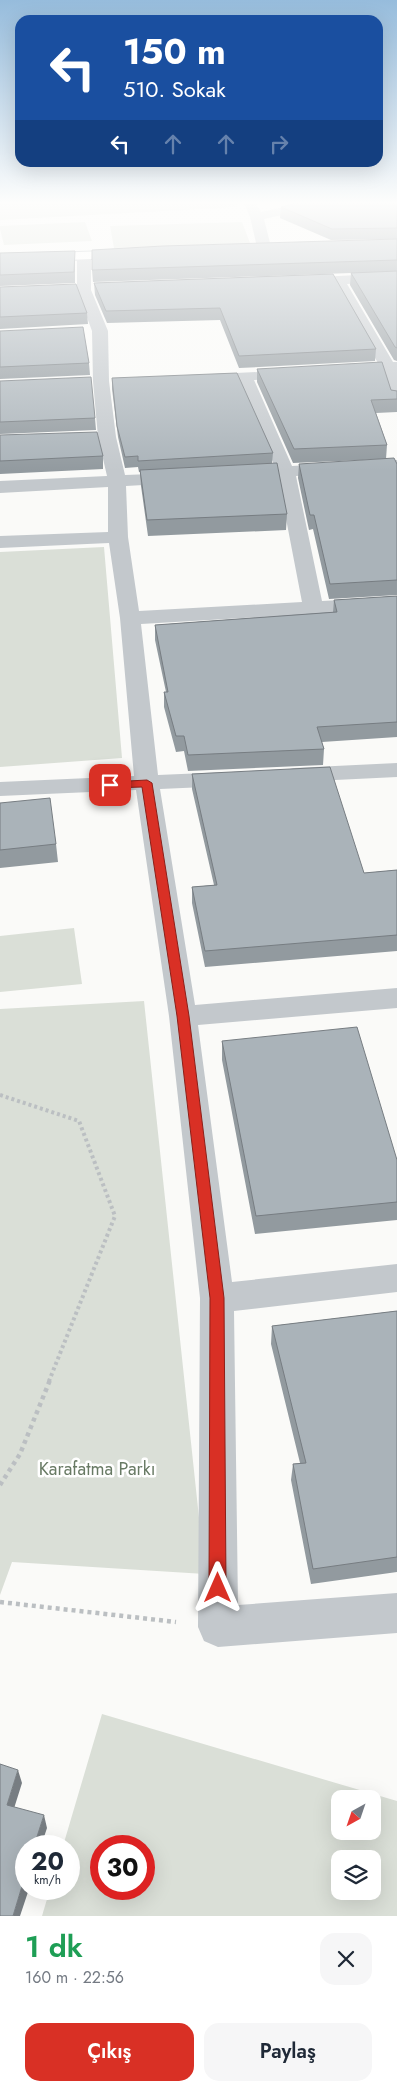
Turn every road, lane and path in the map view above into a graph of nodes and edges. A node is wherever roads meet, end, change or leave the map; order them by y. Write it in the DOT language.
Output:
graph roads {
  1 [pos="84,292"];
  2 [pos="346,292"];
  3 [pos="393,367"];
  4 [pos="330,371"];
  5 [pos="311,372"];
  6 [pos="244,376"];
  7 [pos="187,378"];
  8 [pos="397,398"];
  9 [pos="397,465"];
  10 [pos="286,472"];
  11 [pos="226,475"];
  12 [pos="196,477"];
  13 [pos="117,481"];
  14 [pos="0,488"];
  15 [pos="118,537"];
  16 [pos="0,542"];
  17 [pos="397,604"];
  18 [pos="313,608"];
  19 [pos="130,618"];
  20 [pos="397,770"];
  21 [pos="147,783"];
  22 [pos="0,789"];
  23 [pos="397,998"];
  24 [pos="183,1016"];
  25 [pos="0,1095"];
  26 [pos="397,1278"];
  27 [pos="217,1298"];
  28 [pos="0,1485"];
  29 [pos="0,1602"];
  30 [pos="397,1612"];
  31 [pos="218,1627"];
  1 -- 13 [label="street"];
  2 -- 3 [label="street"];
  3 -- 4 [label="street"];
  3 -- 8 [label="street"];
  5 -- 6 [label="street"];
  6 -- 7 [label="street"];
  6 -- 10 [label="street"];
  9 -- 10 [label="street"];
  10 -- 11 [label="street"];
  10 -- 18 [label="street"];
  12 -- 13 [label="street"];
  13 -- 14 [label="street"];
  13 -- 15 [label="street"];
  15 -- 16 [label="street"];
  15 -- 19 [label="street"];
  17 -- 18 [label="street"];
  18 -- 19 [label="street"];
  19 -- 21 [label="street"];
  20 -- 21 [label="street"];
  21 -- 22 [label="street"];
  21 -- 24 [label="street"];
  23 -- 24 [label="street"];
  24 -- 27 [label="street"];
  25 -- 28 [label="path"];
  26 -- 27 [label="street"];
  27 -- 31 [label="street"];
  29 -- 31 [label="path"];
  30 -- 31 [label="street"];
}
